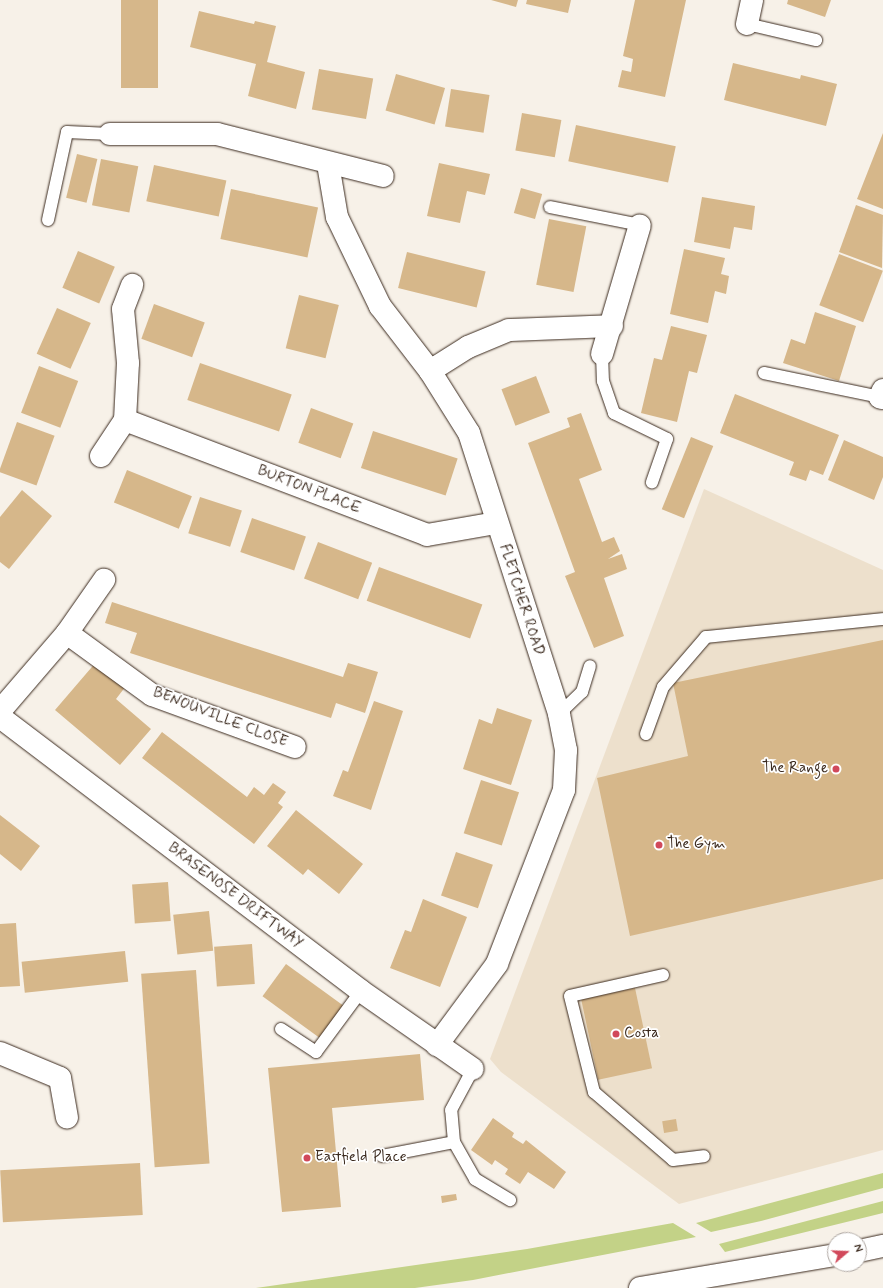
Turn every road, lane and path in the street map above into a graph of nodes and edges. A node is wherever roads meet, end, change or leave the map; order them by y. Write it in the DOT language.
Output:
graph roads {
  1 [pos="752,0"];
  2 [pos="747,24"];
  3 [pos="816,40"];
  4 [pos="110,134"];
  5 [pos="328,164"];
  6 [pos="384,176"];
  7 [pos="550,207"];
  8 [pos="48,220"];
  9 [pos="640,225"];
  10 [pos="132,285"];
  11 [pos="612,326"];
  12 [pos="602,354"];
  13 [pos="430,371"];
  14 [pos="764,373"];
  15 [pos="882,395"];
  16 [pos="125,420"];
  17 [pos="101,456"];
  18 [pos="652,482"];
  19 [pos="496,523"];
  20 [pos="104,580"];
  21 [pos="883,619"];
  22 [pos="68,633"];
  23 [pos="590,666"];
  24 [pos="0,711"];
  25 [pos="559,714"];
  26 [pos="0,717"];
  27 [pos="646,734"];
  28 [pos="295,747"];
  29 [pos="663,975"];
  30 [pos="361,991"];
  31 [pos="281,1029"];
  32 [pos="437,1045"];
  33 [pos="0,1052"];
  34 [pos="473,1069"];
  35 [pos="67,1117"];
  36 [pos="454,1142"];
  37 [pos="382,1156"];
  38 [pos="704,1156"];
  39 [pos="510,1200"];
  40 [pos="883,1246"];
  41 [pos="867,1249"];
  42 [pos="827,1256"];
  43 [pos="640,1288"];
  1 -- 2 [label="main road"];
  2 -- 3 [label="lane"];
  4 -- 5 [label="main road"];
  4 -- 8 [label="lane"];
  5 -- 6 [label="main road"];
  5 -- 13 [label="main road, FLETCHER ROAD"];
  7 -- 9 [label="lane"];
  9 -- 11 [label="main road"];
  10 -- 16 [label="main road"];
  11 -- 12 [label="main road"];
  11 -- 13 [label="main road"];
  12 -- 18 [label="lane"];
  13 -- 19 [label="main road, FLETCHER ROAD"];
  14 -- 15 [label="lane"];
  16 -- 17 [label="main road"];
  16 -- 19 [label="main road, BURTON PLACE"];
  19 -- 25 [label="main road, FLETCHER ROAD"];
  20 -- 22 [label="main road"];
  21 -- 27 [label="lane"];
  22 -- 24 [label="main road"];
  22 -- 28 [label="main road, BENOUVILLE CLOSE"];
  23 -- 25 [label="lane"];
  25 -- 32 [label="main road, FLETCHER ROAD"];
  26 -- 30 [label="main road, BRASENOSE DRIFTWAY"];
  29 -- 38 [label="lane"];
  30 -- 31 [label="lane"];
  30 -- 32 [label="main road, BRASENOSE DRIFTWAY"];
  32 -- 34 [label="main road, BRASENOSE DRIFTWAY"];
  33 -- 35 [label="main road"];
  34 -- 36 [label="lane"];
  36 -- 37 [label="lane"];
  36 -- 39 [label="lane"];
  40 -- 41 [label="main road"];
  42 -- 43 [label="main road"];
}
